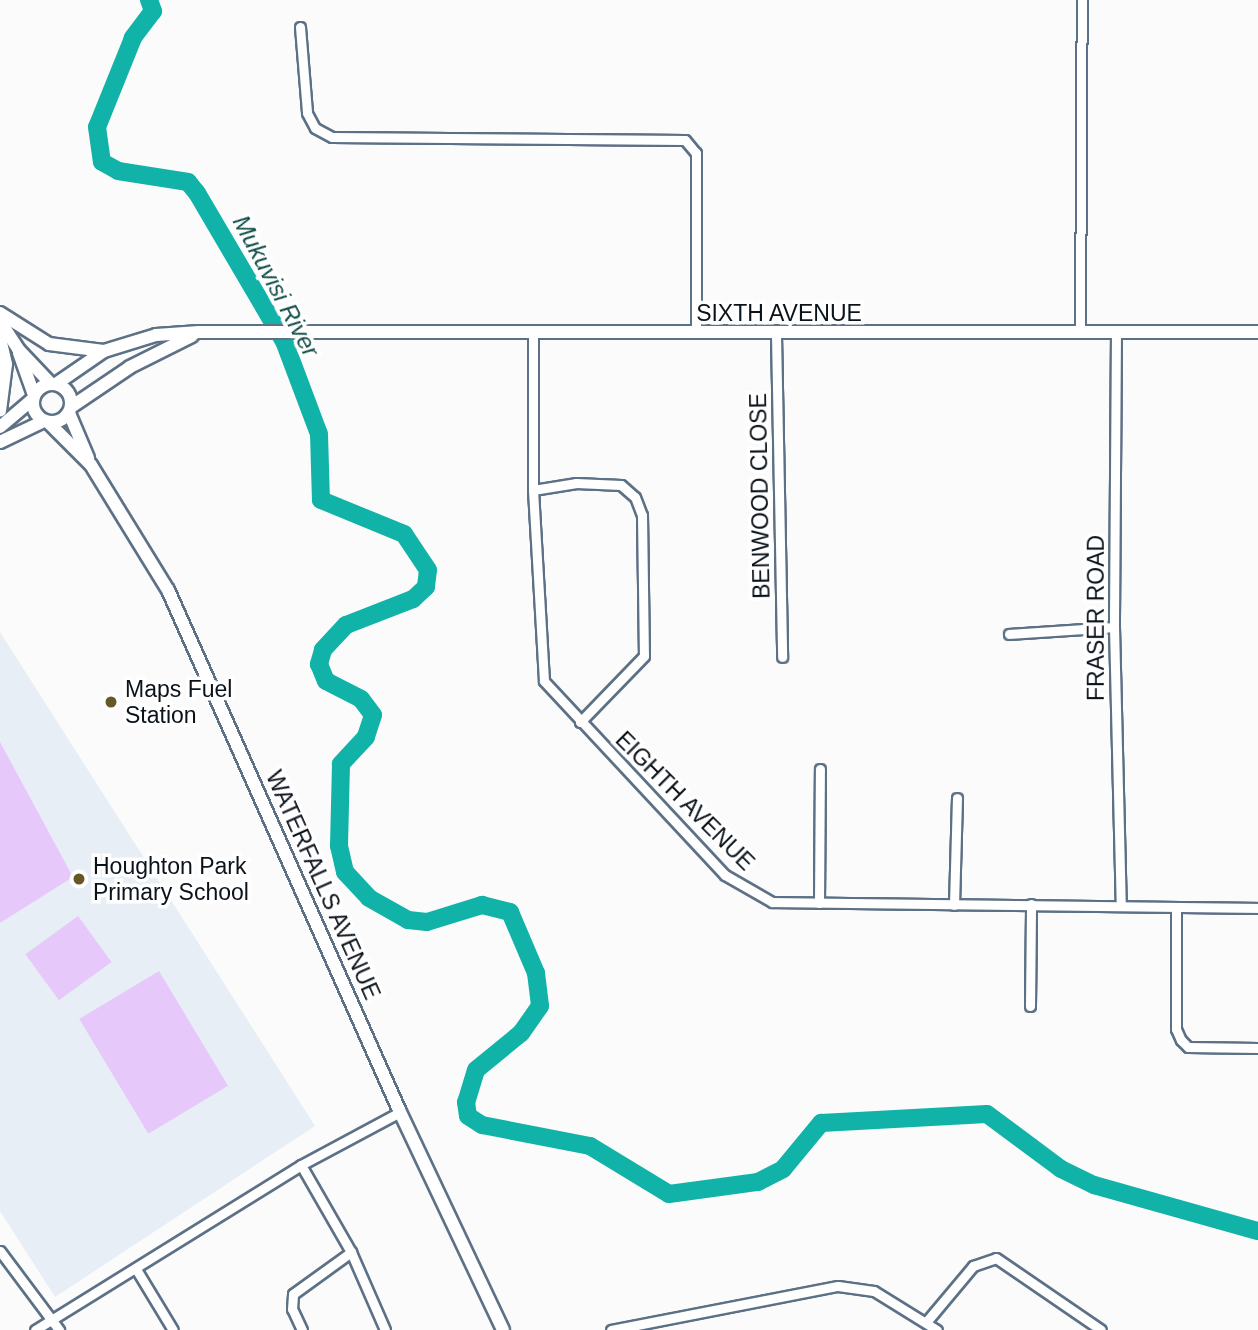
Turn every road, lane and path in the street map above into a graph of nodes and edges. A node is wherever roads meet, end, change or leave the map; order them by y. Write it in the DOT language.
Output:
graph roads {
  1 [pos="1082,0"];
  2 [pos="300,27"];
  3 [pos="0,313"];
  4 [pos="0,321"];
  5 [pos="533,330"];
  6 [pos="199,332"];
  7 [pos="1080,332"];
  8 [pos="1116,332"];
  9 [pos="1258,332"];
  10 [pos="696,333"];
  11 [pos="776,335"];
  12 [pos="0,338"];
  13 [pos="18,349"];
  14 [pos="104,351"];
  15 [pos="54,384"];
  16 [pos="33,397"];
  17 [pos="70,410"];
  18 [pos="0,411"];
  19 [pos="47,422"];
  20 [pos="0,427"];
  21 [pos="0,442"];
  22 [pos="91,465"];
  23 [pos="533,490"];
  24 [pos="1114,627"];
  25 [pos="1009,635"];
  26 [pos="782,657"];
  27 [pos="580,722"];
  28 [pos="820,769"];
  29 [pos="957,798"];
  30 [pos="819,903"];
  31 [pos="1031,904"];
  32 [pos="1121,904"];
  33 [pos="954,905"];
  34 [pos="1176,907"];
  35 [pos="1258,908"];
  36 [pos="1030,1006"];
  37 [pos="1258,1048"];
  38 [pos="400,1112"];
  39 [pos="301,1165"];
  40 [pos="0,1251"];
  41 [pos="351,1252"];
  42 [pos="136,1269"];
  43 [pos="53,1320"];
  44 [pos="927,1321"];
  45 [pos="35,1330"];
  46 [pos="59,1330"];
  47 [pos="173,1330"];
  48 [pos="302,1330"];
  49 [pos="385,1330"];
  50 [pos="503,1330"];
  51 [pos="612,1330"];
  52 [pos="937,1330"];
  53 [pos="1101,1330"];
  1 -- 7 [label="street"];
  2 -- 10 [label="street"];
  3 -- 14 [label="main road"];
  4 -- 13 [label="main road"];
  5 -- 6 [label="main road, SIXTH AVENUE"];
  5 -- 10 [label="main road, SIXTH AVENUE"];
  5 -- 23 [label="street, EIGHTH AVENUE"];
  6 -- 14 [label="main road, SIXTH AVENUE"];
  6 -- 17 [label="main road"];
  7 -- 8 [label="main road, SIXTH AVENUE"];
  7 -- 11 [label="main road, SIXTH AVENUE"];
  8 -- 9 [label="main road, SIXTH AVENUE"];
  8 -- 24 [label="street, FRASER ROAD"];
  10 -- 11 [label="main road, SIXTH AVENUE"];
  11 -- 26 [label="street, BENWOOD CLOSE"];
  12 -- 18 [label="main road"];
  13 -- 15 [label="main road"];
  13 -- 16 [label="main road"];
  14 -- 15 [label="main road"];
  15 -- 16 [label="main road"];
  15 -- 17 [label="main road"];
  16 -- 19 [label="main road"];
  16 -- 20 [label="main road"];
  17 -- 19 [label="main road"];
  17 -- 22 [label="main road, WATERFALLS AVENUE"];
  19 -- 21 [label="main road"];
  19 -- 22 [label="main road, WATERFALLS AVENUE"];
  22 -- 38 [label="main road, WATERFALLS AVENUE"];
  23 -- 27 [label="street, EIGHTH AVENUE"];
  23 -- 27 [label="street"];
  24 -- 25 [label="street"];
  24 -- 32 [label="street, FRASER ROAD"];
  27 -- 30 [label="street, EIGHTH AVENUE"];
  28 -- 30 [label="street"];
  29 -- 33 [label="street"];
  30 -- 33 [label="street, EIGHTH AVENUE"];
  31 -- 32 [label="street, EIGHTH AVENUE"];
  31 -- 33 [label="street, EIGHTH AVENUE"];
  31 -- 36 [label="street"];
  32 -- 34 [label="street, EIGHTH AVENUE"];
  34 -- 35 [label="street, EIGHTH AVENUE"];
  34 -- 37 [label="street"];
  38 -- 39 [label="street"];
  38 -- 50 [label="main road, WATERFALLS AVENUE"];
  39 -- 41 [label="street"];
  39 -- 42 [label="street"];
  40 -- 43 [label="street"];
  41 -- 48 [label="street"];
  41 -- 49 [label="street"];
  42 -- 43 [label="street"];
  42 -- 47 [label="street"];
  43 -- 45 [label="street"];
  43 -- 46 [label="street"];
  44 -- 51 [label="street"];
  44 -- 52 [label="street"];
  44 -- 53 [label="street"];
}
